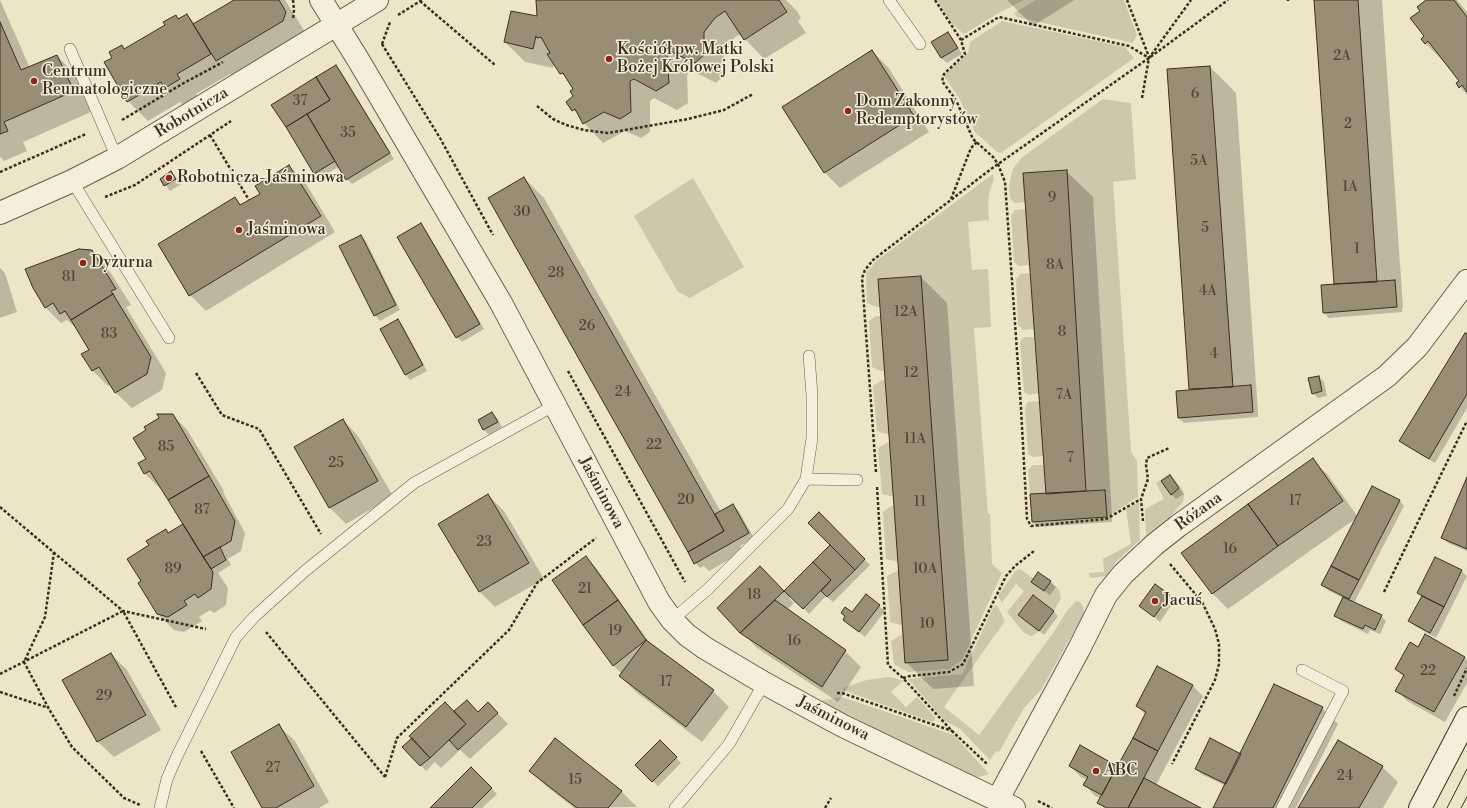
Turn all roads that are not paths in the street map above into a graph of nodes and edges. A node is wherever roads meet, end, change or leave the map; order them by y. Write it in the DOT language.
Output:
graph roads {
  1 [pos="321,0"];
  2 [pos="377,0"];
  3 [pos="889,0"];
  4 [pos="337,25"];
  5 [pos="920,44"];
  6 [pos="70,49"];
  7 [pos="117,158"];
  8 [pos="72,181"];
  9 [pos="0,213"];
  10 [pos="1467,281"];
  11 [pos="169,338"];
  12 [pos="809,356"];
  13 [pos="555,405"];
  14 [pos="806,479"];
  15 [pos="857,480"];
  16 [pos="672,620"];
  17 [pos="1302,670"];
  18 [pos="764,683"];
  19 [pos="1466,720"];
  20 [pos="1006,804"];
  21 [pos="160,808"];
  22 [pos="675,808"];
  23 [pos="1282,808"];
  24 [pos="1420,808"];
  1 -- 4 [label="street, Jaśminowa"];
  2 -- 4 [label="street, Robotnicza"];
  3 -- 5 [label="lane"];
  4 -- 7 [label="street, Robotnicza"];
  4 -- 13 [label="street, Jaśminowa"];
  6 -- 7 [label="lane"];
  7 -- 8 [label="street, Robotnicza"];
  8 -- 9 [label="street, Robotnicza"];
  8 -- 11 [label="lane"];
  10 -- 20 [label="street, Różana"];
  12 -- 14 [label="lane"];
  13 -- 16 [label="street, Jaśminowa"];
  13 -- 21 [label="lane"];
  14 -- 15 [label="lane"];
  14 -- 16 [label="lane"];
  16 -- 18 [label="street, Jaśminowa"];
  17 -- 23 [label="lane"];
  18 -- 20 [label="street, Jaśminowa"];
  18 -- 22 [label="lane"];
  19 -- 24 [label="street"];
}
